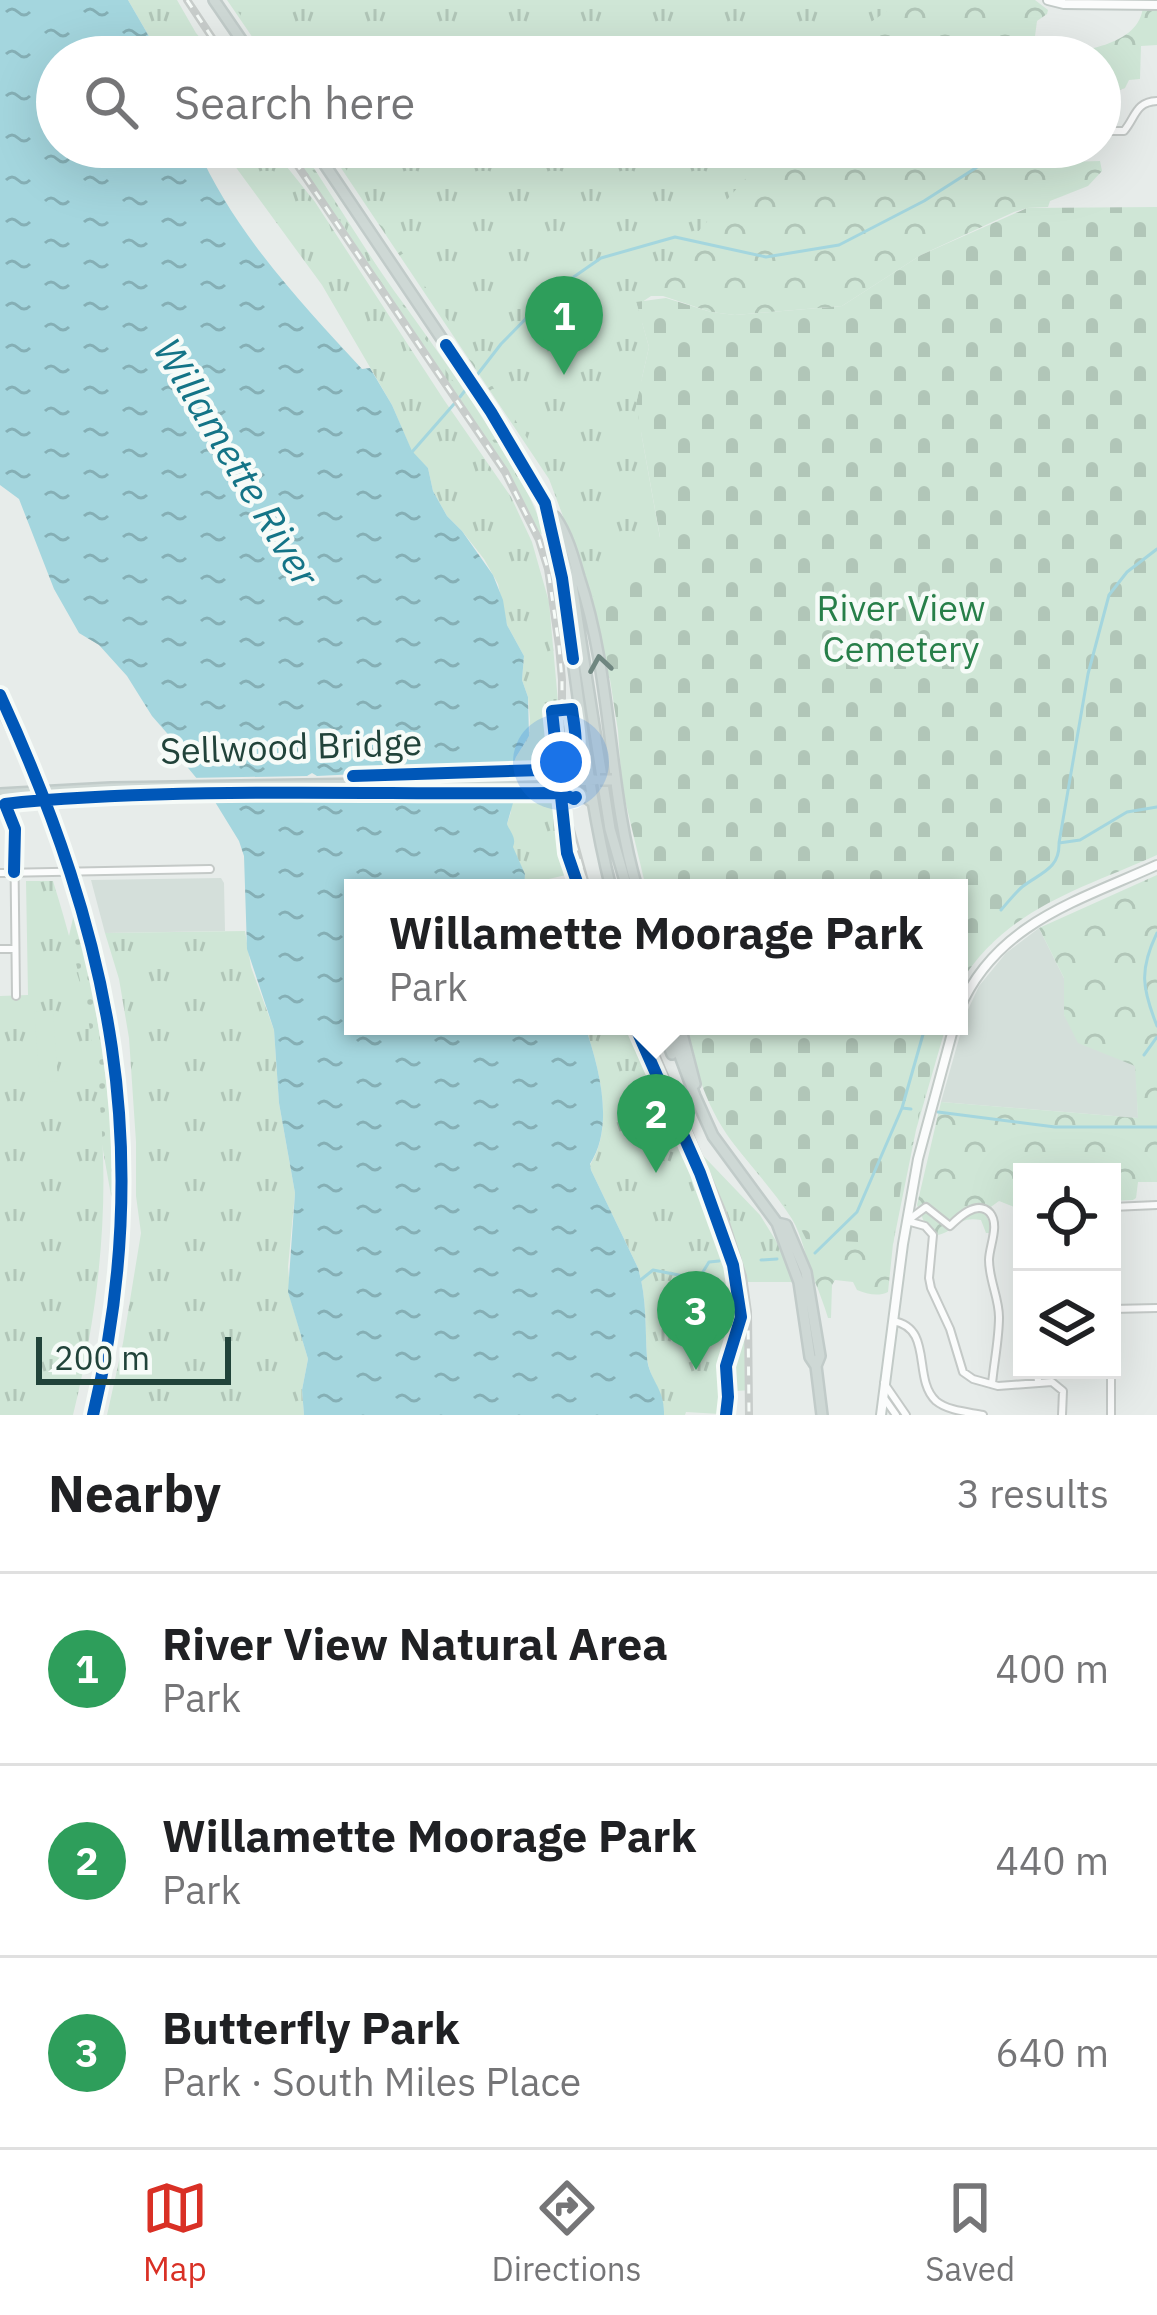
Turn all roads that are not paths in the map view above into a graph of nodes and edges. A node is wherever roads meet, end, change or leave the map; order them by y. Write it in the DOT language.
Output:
graph roads {
  1 [pos="214,0"];
  2 [pos="1048,0"];
  3 [pos="1157,5"];
  4 [pos="239,36"];
  5 [pos="1157,101"];
  6 [pos="1121,131"];
  7 [pos="327,168"];
  8 [pos="545,502"];
  9 [pos="584,751"];
  10 [pos="589,780"];
  11 [pos="613,780"];
  12 [pos="562,781"];
  13 [pos="0,794"];
  14 [pos="591,801"];
  15 [pos="14,821"];
  16 [pos="1157,865"];
  17 [pos="210,869"];
  18 [pos="14,872"];
  19 [pos="0,873"];
  20 [pos="609,879"];
  21 [pos="624,879"];
  22 [pos="635,879"];
  23 [pos="15,949"];
  24 [pos="0,950"];
  25 [pos="968,994"];
  26 [pos="16,996"];
  27 [pos="667,1035"];
  28 [pos="682,1035"];
  29 [pos="951,1035"];
  30 [pos="694,1096"];
  31 [pos="1157,1205"];
  32 [pos="1121,1207"];
  33 [pos="907,1221"];
  34 [pos="777,1223"];
  35 [pos="798,1277"];
  36 [pos="808,1284"];
  37 [pos="1157,1308"];
  38 [pos="1121,1309"];
  39 [pos="893,1322"];
  40 [pos="816,1366"];
  41 [pos="1111,1379"];
  42 [pos="1037,1382"];
  43 [pos="884,1383"];
  44 [pos="992,1384"];
  45 [pos="882,1395"];
  46 [pos="728,1397"];
  47 [pos="726,1415"];
  48 [pos="822,1415"];
  49 [pos="880,1415"];
  50 [pos="896,1415"];
  51 [pos="906,1415"];
  52 [pos="983,1415"];
  53 [pos="1061,1415"];
  54 [pos="1111,1415"];
  1 -- 4 [label="main road"];
  2 -- 3 [label="main road"];
  5 -- 6 [label="street"];
  7 -- 8 [label="main road"];
  8 -- 9 [label="main road"];
  11 -- 8 [label="main road, one-way"];
  8 -- 21 [label="main road"];
  9 -- 10 [label="main road"];
  9 -- 12 [label="main road, bridge"];
  10 -- 11 [label="main road, Sellwood Bridge, bridge"];
  10 -- 12 [label="main road, Sellwood Bridge"];
  10 -- 14 [label="main road"];
  11 -- 22 [label="main road"];
  12 -- 13 [label="main road, Sellwood Bridge, bridge"];
  12 -- 14 [label="main road"];
  14 -- 20 [label="main road"];
  15 -- 18 [label="street"];
  16 -- 25 [label="main road"];
  17 -- 18 [label="street"];
  18 -- 19 [label="street"];
  18 -- 23 [label="street"];
  23 -- 24 [label="street"];
  23 -- 26 [label="street"];
  27 -- 30 [label="main road"];
  28 -- 30 [label="main road"];
  29 -- 33 [label="main road"];
  30 -- 34 [label="main road"];
  31 -- 32 [label="street"];
  33 -- 39 [label="main road"];
  33 -- 44 [label="street"];
  33 -- 44 [label="street"];
  34 -- 35 [label="main road"];
  34 -- 36 [label="main road"];
  35 -- 36 [label="main road"];
  35 -- 40 [label="main road"];
  36 -- 40 [label="main road"];
  37 -- 38 [label="street"];
  39 -- 43 [label="main road"];
  39 -- 52 [label="street"];
  40 -- 48 [label="main road"];
  41 -- 54 [label="street"];
  42 -- 44 [label="street"];
  42 -- 53 [label="street"];
  43 -- 45 [label="main road"];
  43 -- 51 [label="street"];
  45 -- 49 [label="main road"];
  45 -- 50 [label="street"];
  46 -- 47 [label="street"];
}
